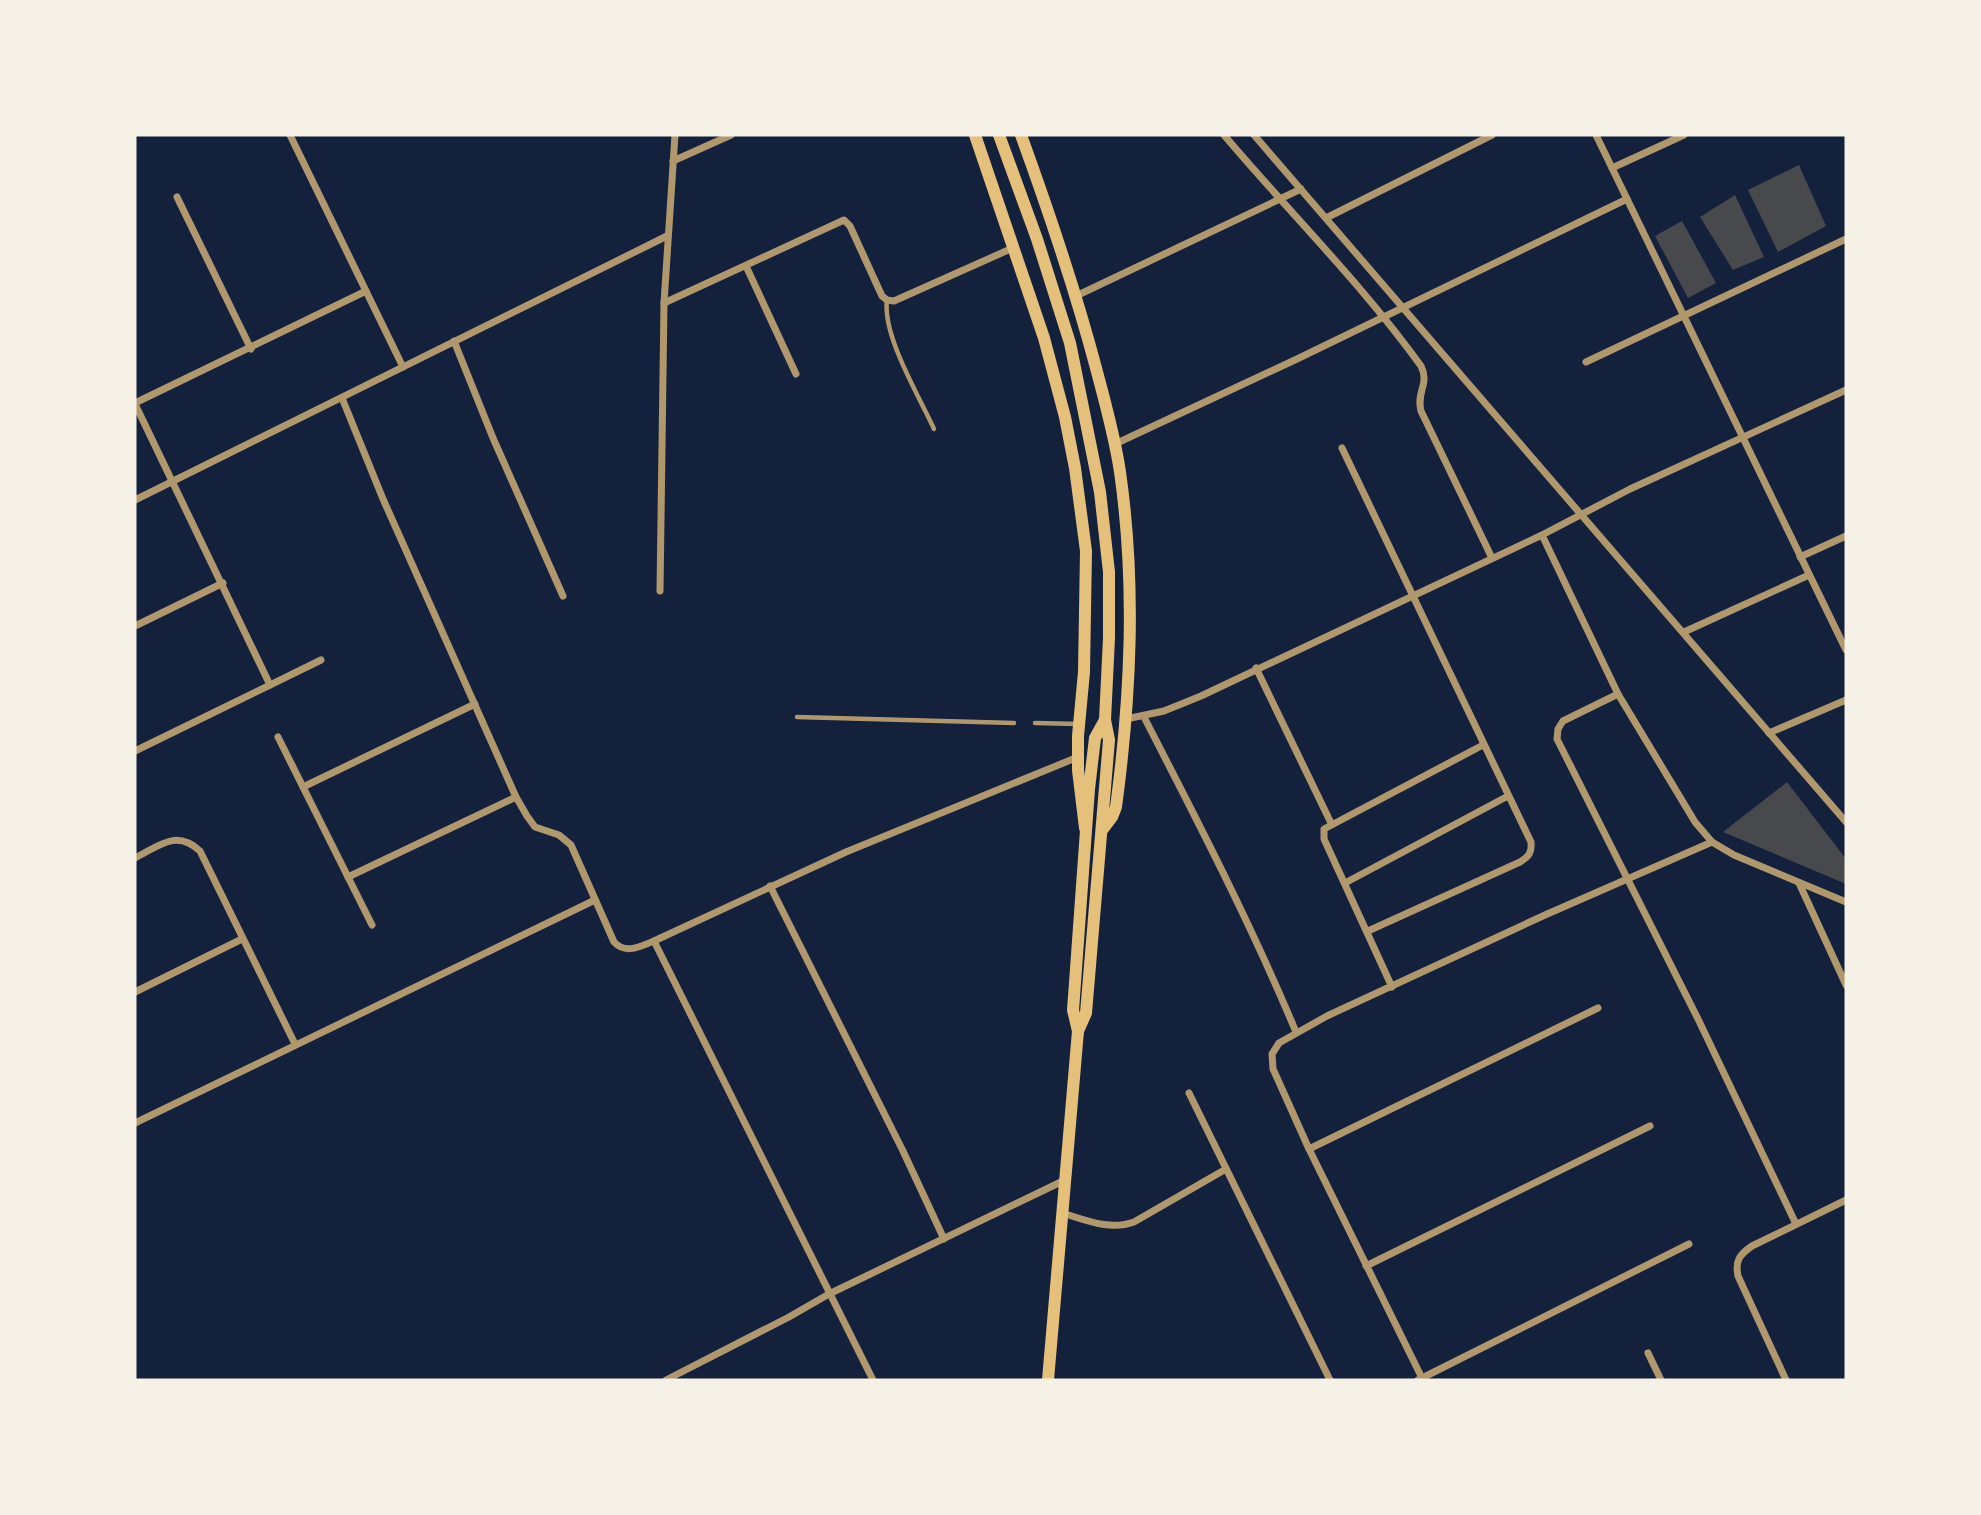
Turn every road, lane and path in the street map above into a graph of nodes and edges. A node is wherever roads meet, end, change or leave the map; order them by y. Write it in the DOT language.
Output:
graph roads {
  1 [pos="290,135"];
  2 [pos="675,135"];
  3 [pos="731,135"];
  4 [pos="975,135"];
  5 [pos="999,135"];
  6 [pos="1021,135"];
  7 [pos="1224,135"];
  8 [pos="1254,135"];
  9 [pos="1492,135"];
  10 [pos="1596,135"];
  11 [pos="1684,135"];
  12 [pos="673,161"];
  13 [pos="1612,168"];
  14 [pos="1301,189"];
  15 [pos="177,197"];
  16 [pos="1627,199"];
  17 [pos="1279,200"];
  18 [pos="1326,218"];
  19 [pos="667,236"];
  20 [pos="1846,239"];
  21 [pos="1015,247"];
  22 [pos="746,266"];
  23 [pos="366,291"];
  24 [pos="1076,296"];
  25 [pos="887,300"];
  26 [pos="664,303"];
  27 [pos="1403,307"];
  28 [pos="1685,314"];
  29 [pos="1384,315"];
  30 [pos="454,341"];
  31 [pos="251,349"];
  32 [pos="1586,362"];
  33 [pos="403,367"];
  34 [pos="796,374"];
  35 [pos="1846,390"];
  36 [pos="342,398"];
  37 [pos="135,404"];
  38 [pos="934,429"];
  39 [pos="1742,437"];
  40 [pos="1115,444"];
  41 [pos="1342,449"];
  42 [pos="173,481"];
  43 [pos="135,500"];
  44 [pos="1579,514"];
  45 [pos="1542,535"];
  46 [pos="1846,536"];
  47 [pos="1800,557"];
  48 [pos="1492,558"];
  49 [pos="1809,575"];
  50 [pos="223,583"];
  51 [pos="660,591"];
  52 [pos="563,596"];
  53 [pos="1412,596"];
  54 [pos="135,626"];
  55 [pos="1684,632"];
  56 [pos="1846,650"];
  57 [pos="320,660"];
  58 [pos="1256,668"];
  59 [pos="270,685"];
  60 [pos="1618,694"];
  61 [pos="1846,700"];
  62 [pos="475,704"];
  63 [pos="797,717"];
  64 [pos="1144,717"];
  65 [pos="1126,719"];
  66 [pos="1105,720"];
  67 [pos="1014,723"];
  68 [pos="1035,723"];
  69 [pos="1079,724"];
  70 [pos="1769,733"];
  71 [pos="278,737"];
  72 [pos="1483,745"];
  73 [pos="135,751"];
  74 [pos="1078,757"];
  75 [pos="303,787"];
  76 [pos="1508,796"];
  77 [pos="516,797"];
  78 [pos="1846,822"];
  79 [pos="1331,823"];
  80 [pos="1085,828"];
  81 [pos="1102,829"];
  82 [pos="1712,842"];
  83 [pos="135,858"];
  84 [pos="348,877"];
  85 [pos="1629,879"];
  86 [pos="1798,882"];
  87 [pos="1345,883"];
  88 [pos="770,886"];
  89 [pos="595,901"];
  90 [pos="1846,902"];
  91 [pos="372,925"];
  92 [pos="1368,931"];
  93 [pos="242,939"];
  94 [pos="654,941"];
  95 [pos="1077,945"];
  96 [pos="1092,947"];
  97 [pos="1846,985"];
  98 [pos="1392,986"];
  99 [pos="135,992"];
  100 [pos="1598,1008"];
  101 [pos="1078,1031"];
  102 [pos="1296,1032"];
  103 [pos="295,1044"];
  104 [pos="1189,1093"];
  105 [pos="135,1123"];
  106 [pos="1650,1126"];
  107 [pos="1309,1149"];
  108 [pos="1226,1169"];
  109 [pos="1065,1180"];
  110 [pos="1846,1200"];
  111 [pos="1062,1213"];
  112 [pos="1796,1224"];
  113 [pos="944,1239"];
  114 [pos="1689,1244"];
  115 [pos="1366,1266"];
  116 [pos="829,1294"];
  117 [pos="1648,1353"];
  118 [pos="1420,1379"];
  119 [pos="666,1380"];
  120 [pos="873,1380"];
  121 [pos="1048,1380"];
  122 [pos="1330,1380"];
  123 [pos="1661,1380"];
  124 [pos="1786,1380"];
  1 -- 23 [label="street"];
  2 -- 12 [label="street"];
  3 -- 12 [label="street"];
  4 -- 21 [label="main road"];
  5 -- 66 [label="main road"];
  6 -- 24 [label="main road"];
  7 -- 17 [label="street"];
  8 -- 14 [label="street"];
  9 -- 18 [label="street"];
  10 -- 13 [label="street"];
  11 -- 13 [label="street"];
  12 -- 19 [label="street"];
  13 -- 16 [label="street"];
  14 -- 17 [label="street"];
  14 -- 18 [label="street"];
  15 -- 31 [label="street"];
  16 -- 27 [label="street"];
  16 -- 28 [label="street"];
  17 -- 24 [label="street"];
  17 -- 29 [label="street"];
  18 -- 27 [label="street"];
  19 -- 26 [label="street"];
  19 -- 30 [label="street"];
  20 -- 28 [label="street"];
  21 -- 25 [label="street"];
  21 -- 69 [label="main road"];
  22 -- 25 [label="street"];
  22 -- 26 [label="street"];
  22 -- 34 [label="street"];
  23 -- 31 [label="street"];
  23 -- 33 [label="street"];
  24 -- 40 [label="main road"];
  25 -- 38 [label="lane"];
  26 -- 51 [label="street"];
  27 -- 29 [label="street"];
  27 -- 44 [label="street"];
  28 -- 32 [label="street"];
  28 -- 39 [label="street"];
  29 -- 40 [label="street"];
  29 -- 48 [label="street"];
  30 -- 33 [label="street"];
  30 -- 52 [label="street"];
  31 -- 37 [label="street"];
  33 -- 36 [label="street"];
  35 -- 39 [label="street"];
  36 -- 42 [label="street"];
  36 -- 62 [label="street"];
  37 -- 42 [label="street"];
  39 -- 44 [label="street"];
  39 -- 47 [label="street"];
  40 -- 65 [label="main road"];
  41 -- 53 [label="street"];
  42 -- 43 [label="street"];
  42 -- 50 [label="street"];
  44 -- 45 [label="street"];
  44 -- 55 [label="street"];
  45 -- 48 [label="street"];
  45 -- 60 [label="street"];
  46 -- 47 [label="street"];
  47 -- 49 [label="street"];
  48 -- 53 [label="street"];
  49 -- 55 [label="street"];
  49 -- 56 [label="street"];
  50 -- 54 [label="street"];
  50 -- 59 [label="street"];
  53 -- 58 [label="street"];
  53 -- 72 [label="street"];
  55 -- 70 [label="street"];
  57 -- 59 [label="street"];
  58 -- 64 [label="street"];
  58 -- 79 [label="street"];
  59 -- 73 [label="street"];
  60 -- 82 [label="street"];
  60 -- 85 [label="street"];
  61 -- 70 [label="street"];
  62 -- 75 [label="street"];
  62 -- 77 [label="street"];
  63 -- 67 [label="lane"];
  64 -- 65 [label="street"];
  64 -- 102 [label="street"];
  65 -- 81 [label="main road"];
  66 -- 80 [label="main road"];
  66 -- 81 [label="main road"];
  68 -- 69 [label="lane"];
  69 -- 74 [label="main road"];
  70 -- 78 [label="street"];
  71 -- 75 [label="street"];
  72 -- 76 [label="street"];
  72 -- 79 [label="street"];
  74 -- 80 [label="main road"];
  74 -- 88 [label="street"];
  75 -- 84 [label="street"];
  76 -- 87 [label="street"];
  76 -- 92 [label="street"];
  77 -- 84 [label="street"];
  77 -- 89 [label="street"];
  79 -- 87 [label="street"];
  80 -- 95 [label="main road"];
  81 -- 96 [label="main road"];
  82 -- 85 [label="street"];
  82 -- 86 [label="street"];
  83 -- 93 [label="street"];
  84 -- 91 [label="street"];
  85 -- 98 [label="street"];
  85 -- 112 [label="street"];
  86 -- 90 [label="street"];
  86 -- 97 [label="street"];
  87 -- 92 [label="street"];
  88 -- 94 [label="street"];
  88 -- 113 [label="street"];
  89 -- 94 [label="street"];
  89 -- 103 [label="street"];
  92 -- 98 [label="street"];
  93 -- 99 [label="street"];
  93 -- 103 [label="street"];
  94 -- 116 [label="street"];
  95 -- 96 [label="main road"];
  95 -- 101 [label="main road"];
  96 -- 101 [label="main road"];
  98 -- 102 [label="street"];
  100 -- 107 [label="street"];
  101 -- 109 [label="main road"];
  102 -- 107 [label="street"];
  103 -- 105 [label="street"];
  104 -- 108 [label="street"];
  106 -- 115 [label="street"];
  107 -- 115 [label="street"];
  108 -- 111 [label="street"];
  108 -- 122 [label="street"];
  109 -- 111 [label="main road"];
  109 -- 113 [label="street"];
  110 -- 112 [label="street"];
  111 -- 121 [label="main road"];
  112 -- 124 [label="street"];
  113 -- 116 [label="street"];
  114 -- 118 [label="street"];
  115 -- 118 [label="street"];
  116 -- 119 [label="street"];
  116 -- 120 [label="street"];
  117 -- 123 [label="street"];
}
